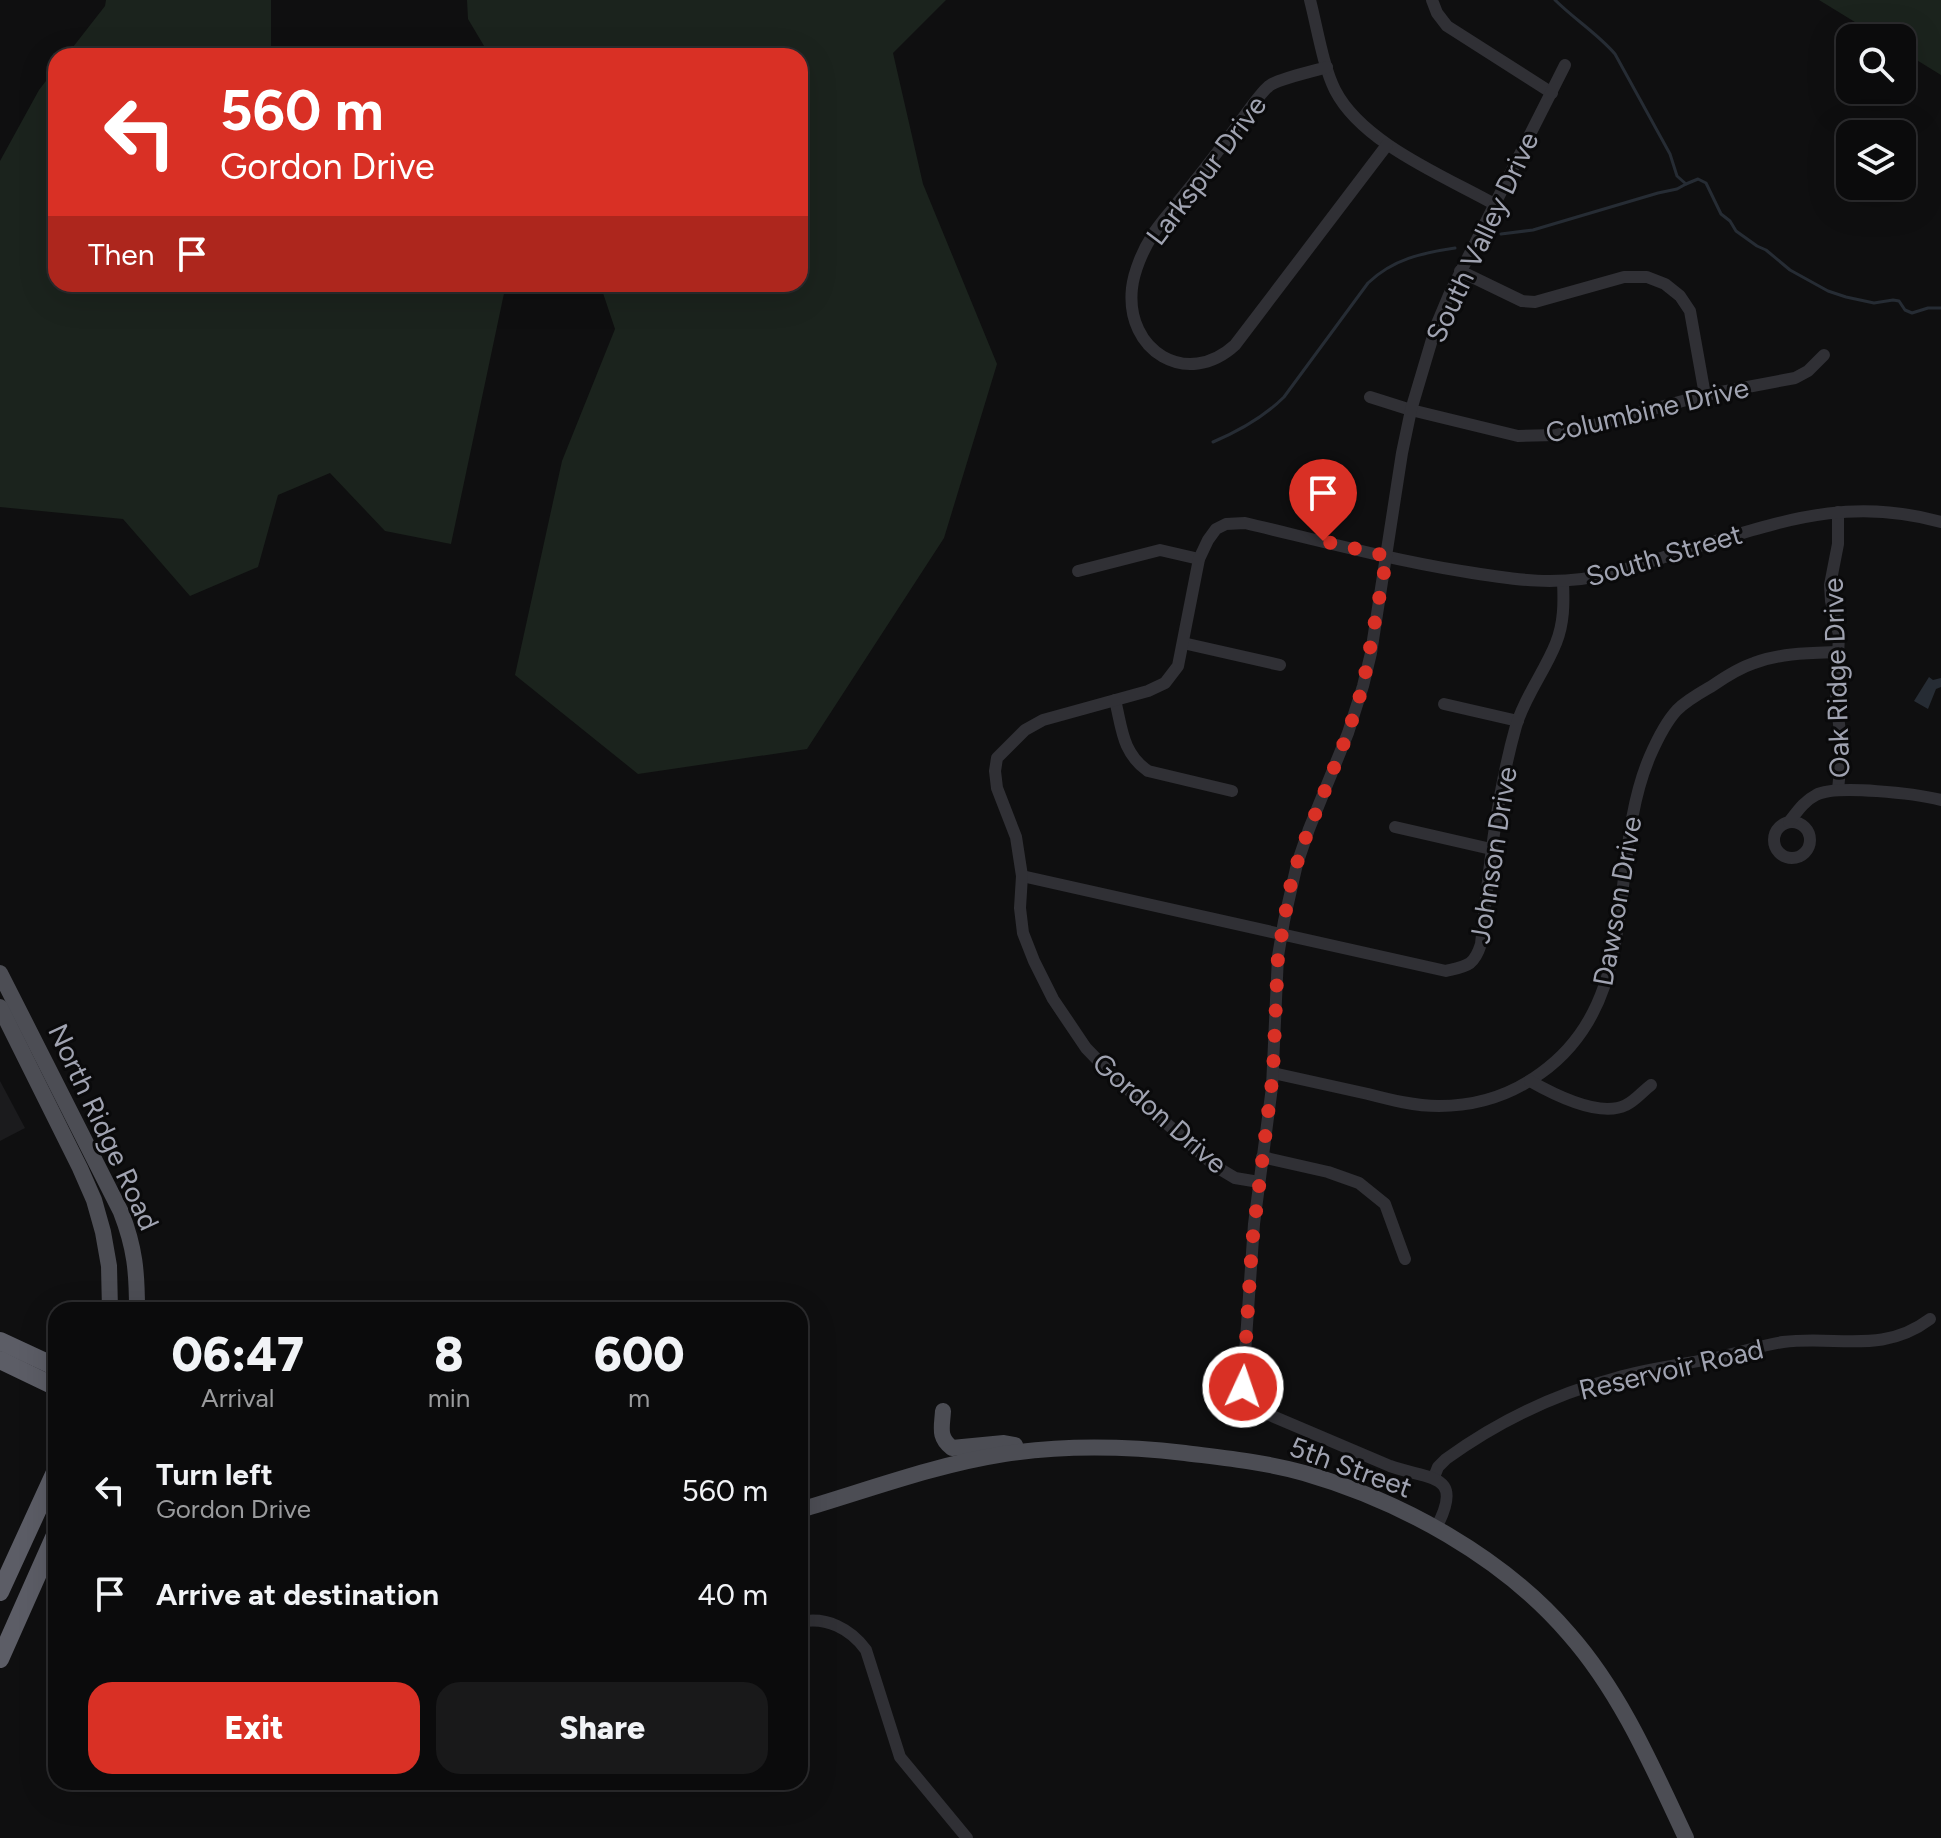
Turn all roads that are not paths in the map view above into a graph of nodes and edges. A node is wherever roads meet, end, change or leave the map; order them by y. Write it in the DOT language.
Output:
graph roads {
  1 [pos="1310,0"];
  2 [pos="1432,0"];
  3 [pos="1565,65"];
  4 [pos="1327,67"];
  5 [pos="1552,93"];
  6 [pos="1387,145"];
  7 [pos="1494,204"];
  8 [pos="1460,271"];
  9 [pos="1824,355"];
  10 [pos="1705,395"];
  11 [pos="1370,397"];
  12 [pos="1411,410"];
  13 [pos="1838,512"];
  14 [pos="1941,522"];
  15 [pos="1387,556"];
  16 [pos="1199,559"];
  17 [pos="1078,571"];
  18 [pos="1563,582"];
  19 [pos="1183,643"];
  20 [pos="1838,652"];
  21 [pos="1280,665"];
  22 [pos="1115,700"];
  23 [pos="1444,704"];
  24 [pos="1518,721"];
  25 [pos="1838,790"];
  26 [pos="1232,791"];
  27 [pos="1941,800"];
  28 [pos="1789,822"];
  29 [pos="1395,827"];
  30 [pos="1491,849"];
  31 [pos="1022,876"];
  32 [pos="1282,934"];
  33 [pos="0,973"];
  34 [pos="0,1007"];
  35 [pos="1273,1073"];
  36 [pos="1530,1081"];
  37 [pos="1651,1085"];
  38 [pos="1262,1157"];
  39 [pos="1259,1182"];
  40 [pos="1405,1259"];
  41 [pos="110,1302"];
  42 [pos="137,1302"];
  43 [pos="1930,1319"];
  44 [pos="0,1341"];
  45 [pos="15,1361"];
  46 [pos="48,1364"];
  47 [pos="48,1382"];
  48 [pos="48,1395"];
  49 [pos="943,1411"];
  50 [pos="1045,1449"];
  51 [pos="1434,1477"];
  52 [pos="48,1483"];
  53 [pos="48,1487"];
  54 [pos="44,1495"];
  55 [pos="808,1508"];
  56 [pos="1436,1528"];
  57 [pos="48,1551"];
  58 [pos="0,1592"];
  59 [pos="808,1621"];
  60 [pos="0,1659"];
  61 [pos="967,1838"];
  62 [pos="1686,1838"];
  1 -- 4 [label="street"];
  2 -- 5 [label="street"];
  3 -- 5 [label="street, South Valley Drive"];
  4 -- 6 [label="street"];
  4 -- 6 [label="street, Larkspur Drive"];
  5 -- 7 [label="street, South Valley Drive"];
  6 -- 7 [label="street"];
  7 -- 8 [label="street, South Valley Drive"];
  8 -- 10 [label="street"];
  8 -- 12 [label="street, South Valley Drive"];
  9 -- 10 [label="street, Columbine Drive"];
  10 -- 12 [label="street, Columbine Drive"];
  11 -- 12 [label="street, Columbine Drive"];
  12 -- 15 [label="street, South Valley Drive"];
  13 -- 14 [label="street, South Street"];
  13 -- 18 [label="street, South Street"];
  13 -- 20 [label="street, Oak Ridge Drive"];
  15 -- 16 [label="street, Gordon Drive"];
  15 -- 18 [label="street, South Street"];
  15 -- 32 [label="street, South Valley Drive"];
  16 -- 17 [label="street"];
  16 -- 19 [label="street, Gordon Drive"];
  18 -- 24 [label="street, Johnson Drive"];
  19 -- 21 [label="street"];
  19 -- 22 [label="street, Gordon Drive"];
  20 -- 25 [label="street, Oak Ridge Drive"];
  20 -- 36 [label="street, Dawson Drive"];
  22 -- 26 [label="street"];
  22 -- 31 [label="street, Gordon Drive"];
  23 -- 24 [label="street"];
  24 -- 30 [label="street, Johnson Drive"];
  25 -- 27 [label="street, Oak Ridge Drive"];
  25 -- 28 [label="street"];
  29 -- 30 [label="street"];
  30 -- 32 [label="street, Johnson Drive"];
  31 -- 32 [label="street, Johnson Drive"];
  31 -- 39 [label="street, Gordon Drive"];
  32 -- 35 [label="street, South Valley Drive"];
  33 -- 42 [label="main road, North Ridge Road"];
  34 -- 41 [label="main road, North Ridge Road"];
  35 -- 36 [label="street, Dawson Drive"];
  35 -- 38 [label="street, South Valley Drive"];
  36 -- 37 [label="street"];
  38 -- 39 [label="street, South Valley Drive"];
  38 -- 40 [label="street"];
  39 -- 51 [label="street, South Valley Drive"];
  43 -- 51 [label="street, Reservoir Road"];
  44 -- 45 [label="highway"];
  45 -- 46 [label="highway"];
  45 -- 47 [label="highway"];
  45 -- 48 [label="highway"];
  49 -- 50 [label="main road"];
  50 -- 55 [label="main road, 5th Street"];
  50 -- 56 [label="main road, 5th Street"];
  51 -- 56 [label="street"];
  52 -- 54 [label="highway"];
  53 -- 54 [label="highway"];
  54 -- 58 [label="highway"];
  56 -- 62 [label="main road, 5th Street"];
  57 -- 60 [label="highway"];
  59 -- 61 [label="street"];
}
